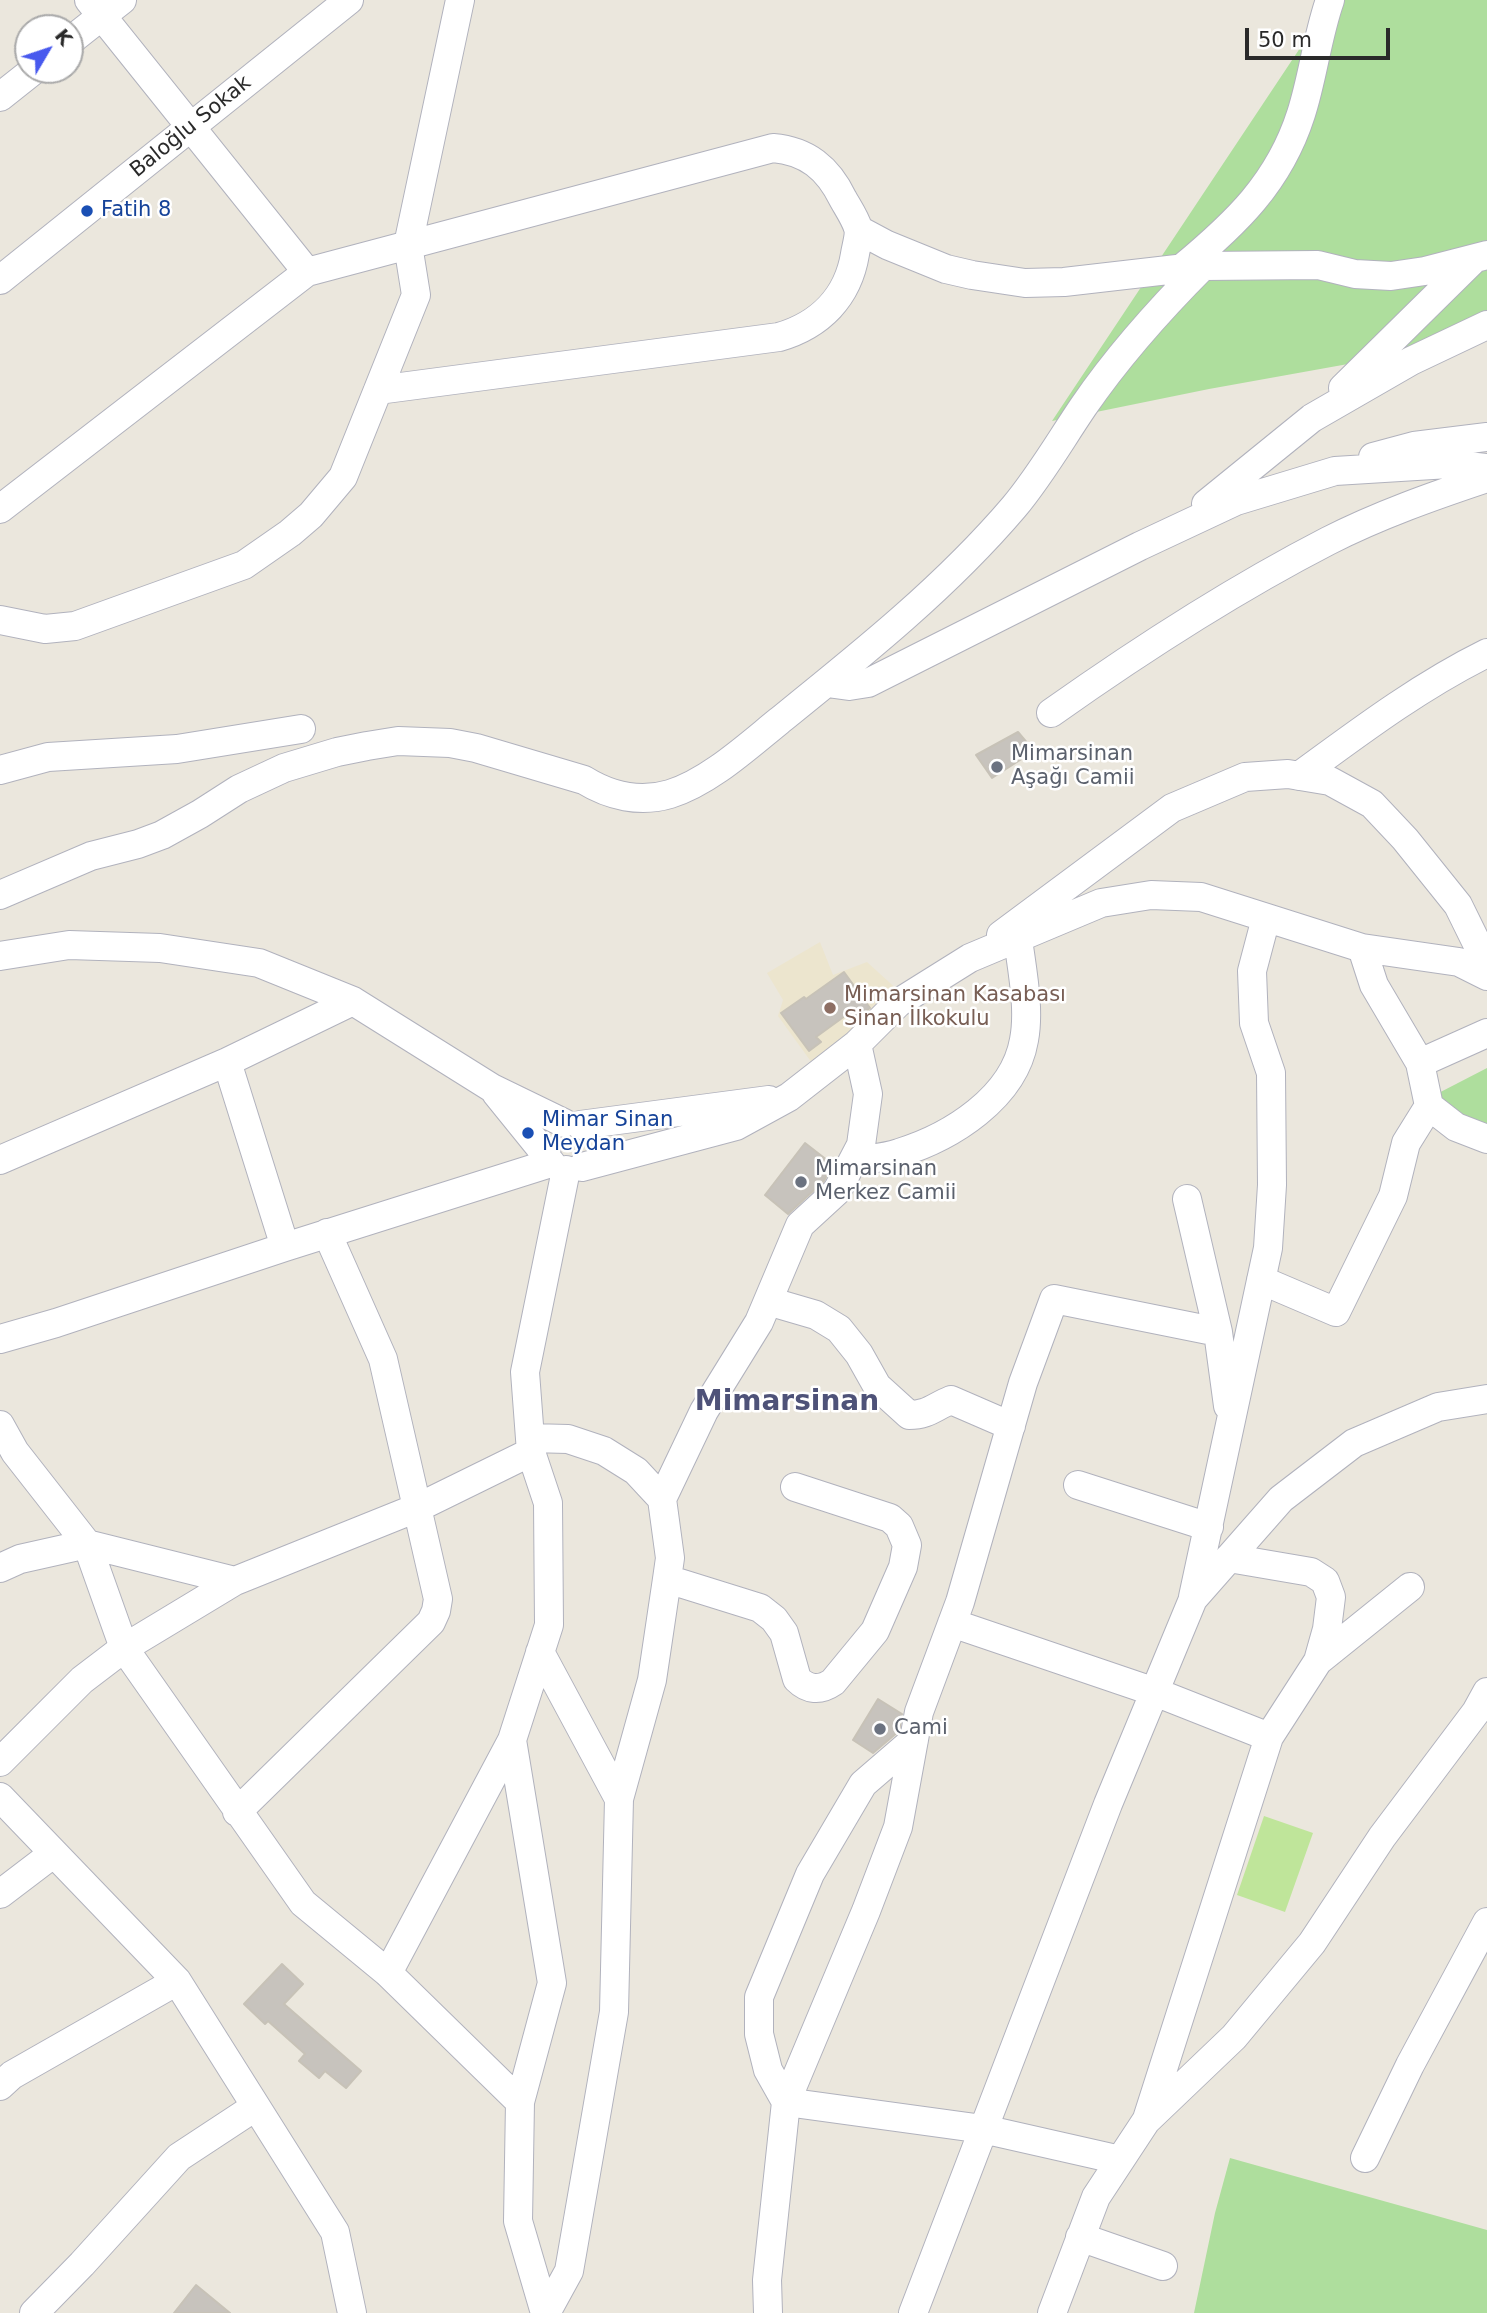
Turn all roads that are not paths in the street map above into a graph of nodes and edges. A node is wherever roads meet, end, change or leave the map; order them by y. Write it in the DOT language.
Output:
graph roads {
  1 [pos="349,0"];
  2 [pos="460,0"];
  3 [pos="1330,0"];
  4 [pos="104,5"];
  5 [pos="84,26"];
  6 [pos="16,84"];
  7 [pos="0,97"];
  8 [pos="191,128"];
  9 [pos="859,230"];
  10 [pos="408,245"];
  11 [pos="1481,256"];
  12 [pos="1192,267"];
  13 [pos="307,272"];
  14 [pos="0,280"];
  15 [pos="1487,325"];
  16 [pos="378,390"];
  17 [pos="1312,418"];
  18 [pos="1487,437"];
  19 [pos="1487,468"];
  20 [pos="1335,471"];
  21 [pos="1487,478"];
  22 [pos="0,509"];
  23 [pos="1174,530"];
  24 [pos="0,620"];
  25 [pos="1487,653"];
  26 [pos="827,683"];
  27 [pos="1051,713"];
  28 [pos="301,729"];
  29 [pos="0,770"];
  30 [pos="1299,776"];
  31 [pos="0,895"];
  32 [pos="1266,918"];
  33 [pos="1018,939"];
  34 [pos="1362,948"];
  35 [pos="0,956"];
  36 [pos="970,958"];
  37 [pos="1487,964"];
  38 [pos="1487,976"];
  39 [pos="353,1001"];
  40 [pos="1487,1033"];
  41 [pos="857,1044"];
  42 [pos="227,1062"];
  43 [pos="1420,1063"];
  44 [pos="492,1088"];
  45 [pos="789,1097"];
  46 [pos="1429,1106"];
  47 [pos="572,1124"];
  48 [pos="1487,1139"];
  49 [pos="0,1160"];
  50 [pos="852,1162"];
  51 [pos="561,1164"];
  52 [pos="1187,1199"];
  53 [pos="327,1233"];
  54 [pos="285,1247"];
  55 [pos="1261,1280"];
  56 [pos="768,1301"];
  57 [pos="1218,1332"];
  58 [pos="0,1339"];
  59 [pos="1487,1398"];
  60 [pos="0,1425"];
  61 [pos="1011,1426"];
  62 [pos="1231,1426"];
  63 [pos="531,1445"];
  64 [pos="1078,1485"];
  65 [pos="795,1487"];
  66 [pos="662,1499"];
  67 [pos="419,1507"];
  68 [pos="1209,1527"];
  69 [pos="87,1544"];
  70 [pos="1229,1558"];
  71 [pos="0,1568"];
  72 [pos="667,1579"];
  73 [pos="236,1581"];
  74 [pos="1410,1587"];
  75 [pos="1193,1599"];
  76 [pos="952,1623"];
  77 [pos="124,1648"];
  78 [pos="540,1652"];
  79 [pos="1318,1661"];
  80 [pos="1155,1692"];
  81 [pos="1487,1692"];
  82 [pos="1269,1737"];
  83 [pos="512,1740"];
  84 [pos="914,1740"];
  85 [pos="0,1762"];
  86 [pos="0,1797"];
  87 [pos="619,1799"];
  88 [pos="237,1812"];
  89 [pos="54,1853"];
  90 [pos="0,1894"];
  91 [pos="1487,1922"];
  92 [pos="388,1973"];
  93 [pos="177,1981"];
  94 [pos="0,2086"];
  95 [pos="520,2102"];
  96 [pos="786,2102"];
  97 [pos="256,2107"];
  98 [pos="1146,2121"];
  99 [pos="983,2129"];
  100 [pos="1365,2158"];
  101 [pos="1120,2160"];
  102 [pos="1080,2237"];
  103 [pos="1163,2266"];
  104 [pos="44,2310"];
  105 [pos="352,2313"];
  106 [pos="545,2313"];
  107 [pos="768,2313"];
  108 [pos="913,2313"];
  109 [pos="1052,2313"];
  1 -- 8 [label="street, Baloğlu Sokak"];
  2 -- 10 [label="street"];
  3 -- 12 [label="street"];
  4 -- 5 [label="street"];
  4 -- 8 [label="street"];
  6 -- 7 [label="street"];
  8 -- 13 [label="street"];
  8 -- 14 [label="street, Baloğlu Sokak"];
  9 -- 10 [label="street"];
  9 -- 12 [label="street"];
  9 -- 16 [label="street"];
  10 -- 13 [label="street"];
  10 -- 16 [label="street"];
  11 -- 12 [label="street"];
  11 -- 17 [label="street"];
  12 -- 26 [label="street"];
  13 -- 22 [label="street"];
  15 -- 17 [label="street"];
  16 -- 24 [label="street"];
  17 -- 23 [label="street"];
  18 -- 20 [label="street"];
  19 -- 20 [label="street"];
  20 -- 23 [label="street"];
  21 -- 27 [label="street"];
  23 -- 26 [label="street"];
  25 -- 30 [label="street"];
  26 -- 31 [label="street"];
  28 -- 29 [label="street"];
  30 -- 36 [label="street"];
  30 -- 37 [label="street"];
  32 -- 33 [label="street"];
  32 -- 34 [label="street"];
  32 -- 55 [label="street"];
  33 -- 36 [label="street"];
  33 -- 50 [label="street"];
  34 -- 38 [label="street"];
  34 -- 43 [label="street"];
  35 -- 39 [label="street"];
  36 -- 41 [label="street"];
  39 -- 42 [label="street"];
  39 -- 44 [label="street"];
  40 -- 43 [label="street"];
  41 -- 45 [label="street"];
  41 -- 50 [label="street"];
  42 -- 49 [label="street"];
  42 -- 54 [label="street"];
  43 -- 46 [label="street"];
  44 -- 47 [label="street"];
  44 -- 51 [label="street"];
  45 -- 47 [label="street"];
  45 -- 51 [label="street"];
  46 -- 48 [label="street"];
  46 -- 55 [label="street"];
  47 -- 51 [label="street"];
  47 -- 51 [label="street"];
  50 -- 56 [label="street"];
  51 -- 53 [label="street"];
  51 -- 63 [label="street"];
  52 -- 57 [label="street"];
  53 -- 54 [label="street"];
  53 -- 67 [label="street"];
  54 -- 58 [label="street"];
  55 -- 62 [label="street"];
  56 -- 61 [label="street"];
  56 -- 66 [label="street"];
  57 -- 61 [label="street"];
  57 -- 62 [label="street"];
  59 -- 70 [label="street"];
  60 -- 69 [label="street"];
  61 -- 76 [label="street"];
  62 -- 68 [label="street"];
  63 -- 66 [label="street"];
  63 -- 67 [label="street"];
  63 -- 78 [label="street"];
  64 -- 68 [label="street"];
  65 -- 72 [label="street"];
  66 -- 72 [label="street"];
  67 -- 73 [label="street"];
  67 -- 88 [label="street"];
  68 -- 75 [label="street"];
  69 -- 71 [label="street"];
  69 -- 73 [label="street"];
  69 -- 77 [label="street"];
  70 -- 75 [label="street"];
  70 -- 79 [label="street"];
  72 -- 87 [label="street"];
  73 -- 77 [label="street"];
  74 -- 79 [label="street"];
  75 -- 80 [label="street"];
  76 -- 80 [label="street"];
  76 -- 84 [label="street"];
  77 -- 85 [label="street"];
  77 -- 88 [label="street"];
  78 -- 83 [label="street"];
  78 -- 87 [label="street"];
  79 -- 82 [label="street"];
  80 -- 82 [label="street"];
  80 -- 99 [label="street"];
  81 -- 98 [label="street"];
  82 -- 98 [label="street"];
  83 -- 92 [label="street"];
  83 -- 95 [label="street"];
  84 -- 96 [label="street"];
  84 -- 96 [label="street"];
  86 -- 89 [label="street"];
  87 -- 106 [label="street"];
  88 -- 92 [label="street"];
  89 -- 90 [label="street"];
  89 -- 93 [label="street"];
  91 -- 100 [label="street"];
  92 -- 95 [label="street"];
  93 -- 94 [label="street"];
  93 -- 97 [label="street"];
  95 -- 106 [label="street"];
  96 -- 99 [label="street"];
  96 -- 107 [label="street"];
  97 -- 104 [label="street"];
  97 -- 105 [label="street"];
  98 -- 101 [label="street"];
  99 -- 101 [label="street"];
  99 -- 108 [label="street"];
  101 -- 102 [label="street"];
  102 -- 103 [label="street"];
  102 -- 109 [label="street"];
}
